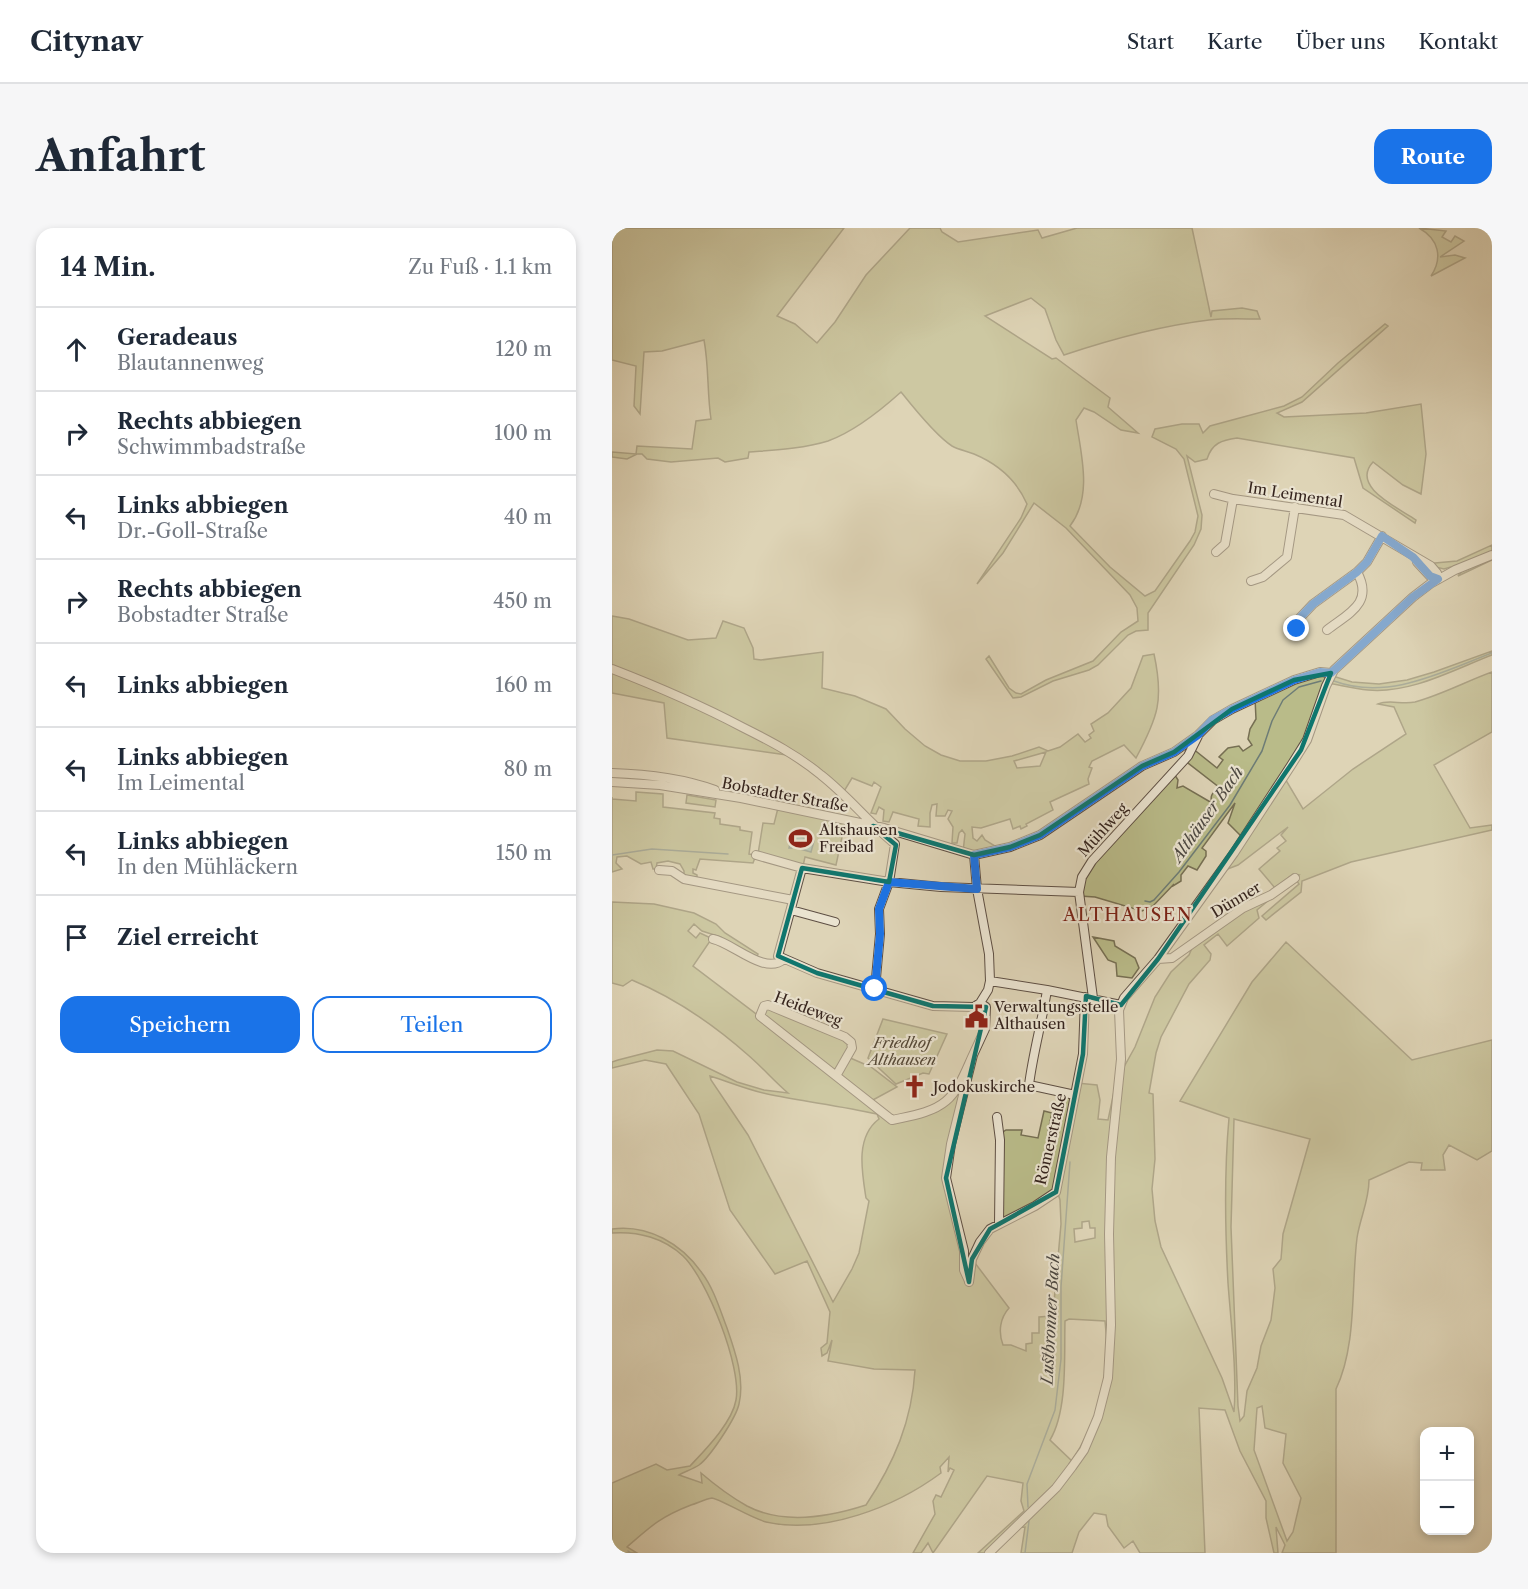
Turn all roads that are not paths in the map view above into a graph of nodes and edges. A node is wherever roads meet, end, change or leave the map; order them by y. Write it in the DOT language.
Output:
graph roads {
  1 [pos="1214,494"];
  2 [pos="1233,499"];
  3 [pos="1295,507"];
  4 [pos="1382,536"];
  5 [pos="1216,552"];
  6 [pos="1492,555"];
  7 [pos="1357,572"];
  8 [pos="1438,579"];
  9 [pos="1251,581"];
  10 [pos="1296,622"];
  11 [pos="1327,630"];
  12 [pos="612,669"];
  13 [pos="1331,673"];
  14 [pos="1198,735"];
  15 [pos="612,773"];
  16 [pos="612,782"];
  17 [pos="732,797"];
  18 [pos="873,826"];
  19 [pos="756,855"];
  20 [pos="974,855"];
  21 [pos="802,868"];
  22 [pos="659,870"];
  23 [pos="1295,878"];
  24 [pos="889,882"];
  25 [pos="977,889"];
  26 [pos="1079,892"];
  27 [pos="793,900"];
  28 [pos="791,910"];
  29 [pos="836,921"];
  30 [pos="714,939"];
  31 [pos="781,957"];
  32 [pos="1158,958"];
  33 [pos="990,981"];
  34 [pos="875,989"];
  35 [pos="1047,990"];
  36 [pos="1089,998"];
  37 [pos="980,1003"];
  38 [pos="1120,1005"];
  39 [pos="973,1055"];
  40 [pos="836,1076"];
  41 [pos="1075,1095"];
  42 [pos="997,1117"];
  43 [pos="999,1223"];
  44 [pos="989,1553"];
  1 -- 2 [label="street, Im Leimental"];
  2 -- 3 [label="street, Im Leimental"];
  2 -- 5 [label="street, Im Leimental"];
  3 -- 4 [label="street, Im Leimental"];
  3 -- 9 [label="street"];
  4 -- 7 [label="street"];
  4 -- 8 [label="street, Im Leimental"];
  6 -- 8 [label="street"];
  7 -- 10 [label="street"];
  7 -- 11 [label="street"];
  8 -- 13 [label="street"];
  12 -- 18 [label="street"];
  13 -- 14 [label="street, Bobstadter Straße"];
  13 -- 32 [label="street"];
  14 -- 20 [label="street, Bobstadter Straße"];
  14 -- 26 [label="street, Mühlweg"];
  15 -- 17 [label="street"];
  16 -- 17 [label="street, Bobstadter Straße"];
  17 -- 18 [label="street, Bobstadter Straße"];
  18 -- 20 [label="street, Bobstadter Straße"];
  18 -- 24 [label="street"];
  19 -- 21 [label="street"];
  20 -- 25 [label="street"];
  21 -- 24 [label="street"];
  21 -- 27 [label="street"];
  22 -- 27 [label="street"];
  23 -- 32 [label="street, Dünner"];
  24 -- 25 [label="street"];
  24 -- 34 [label="street"];
  25 -- 26 [label="street"];
  25 -- 33 [label="street"];
  26 -- 36 [label="street, Mühlweg"];
  27 -- 28 [label="street"];
  28 -- 29 [label="street"];
  28 -- 31 [label="street"];
  30 -- 31 [label="street"];
  31 -- 34 [label="street"];
  32 -- 38 [label="street"];
  33 -- 35 [label="street"];
  33 -- 37 [label="street"];
  34 -- 37 [label="street"];
  35 -- 36 [label="street"];
  35 -- 41 [label="street"];
  36 -- 38 [label="street"];
  36 -- 41 [label="street, Römerstraße"];
  37 -- 39 [label="street"];
  38 -- 44 [label="street"];
  39 -- 40 [label="street"];
  39 -- 43 [label="street, Römerstraße"];
  40 -- 40 [label="street, Heideweg"];
  41 -- 43 [label="street, Römerstraße"];
  42 -- 43 [label="street"];
}
